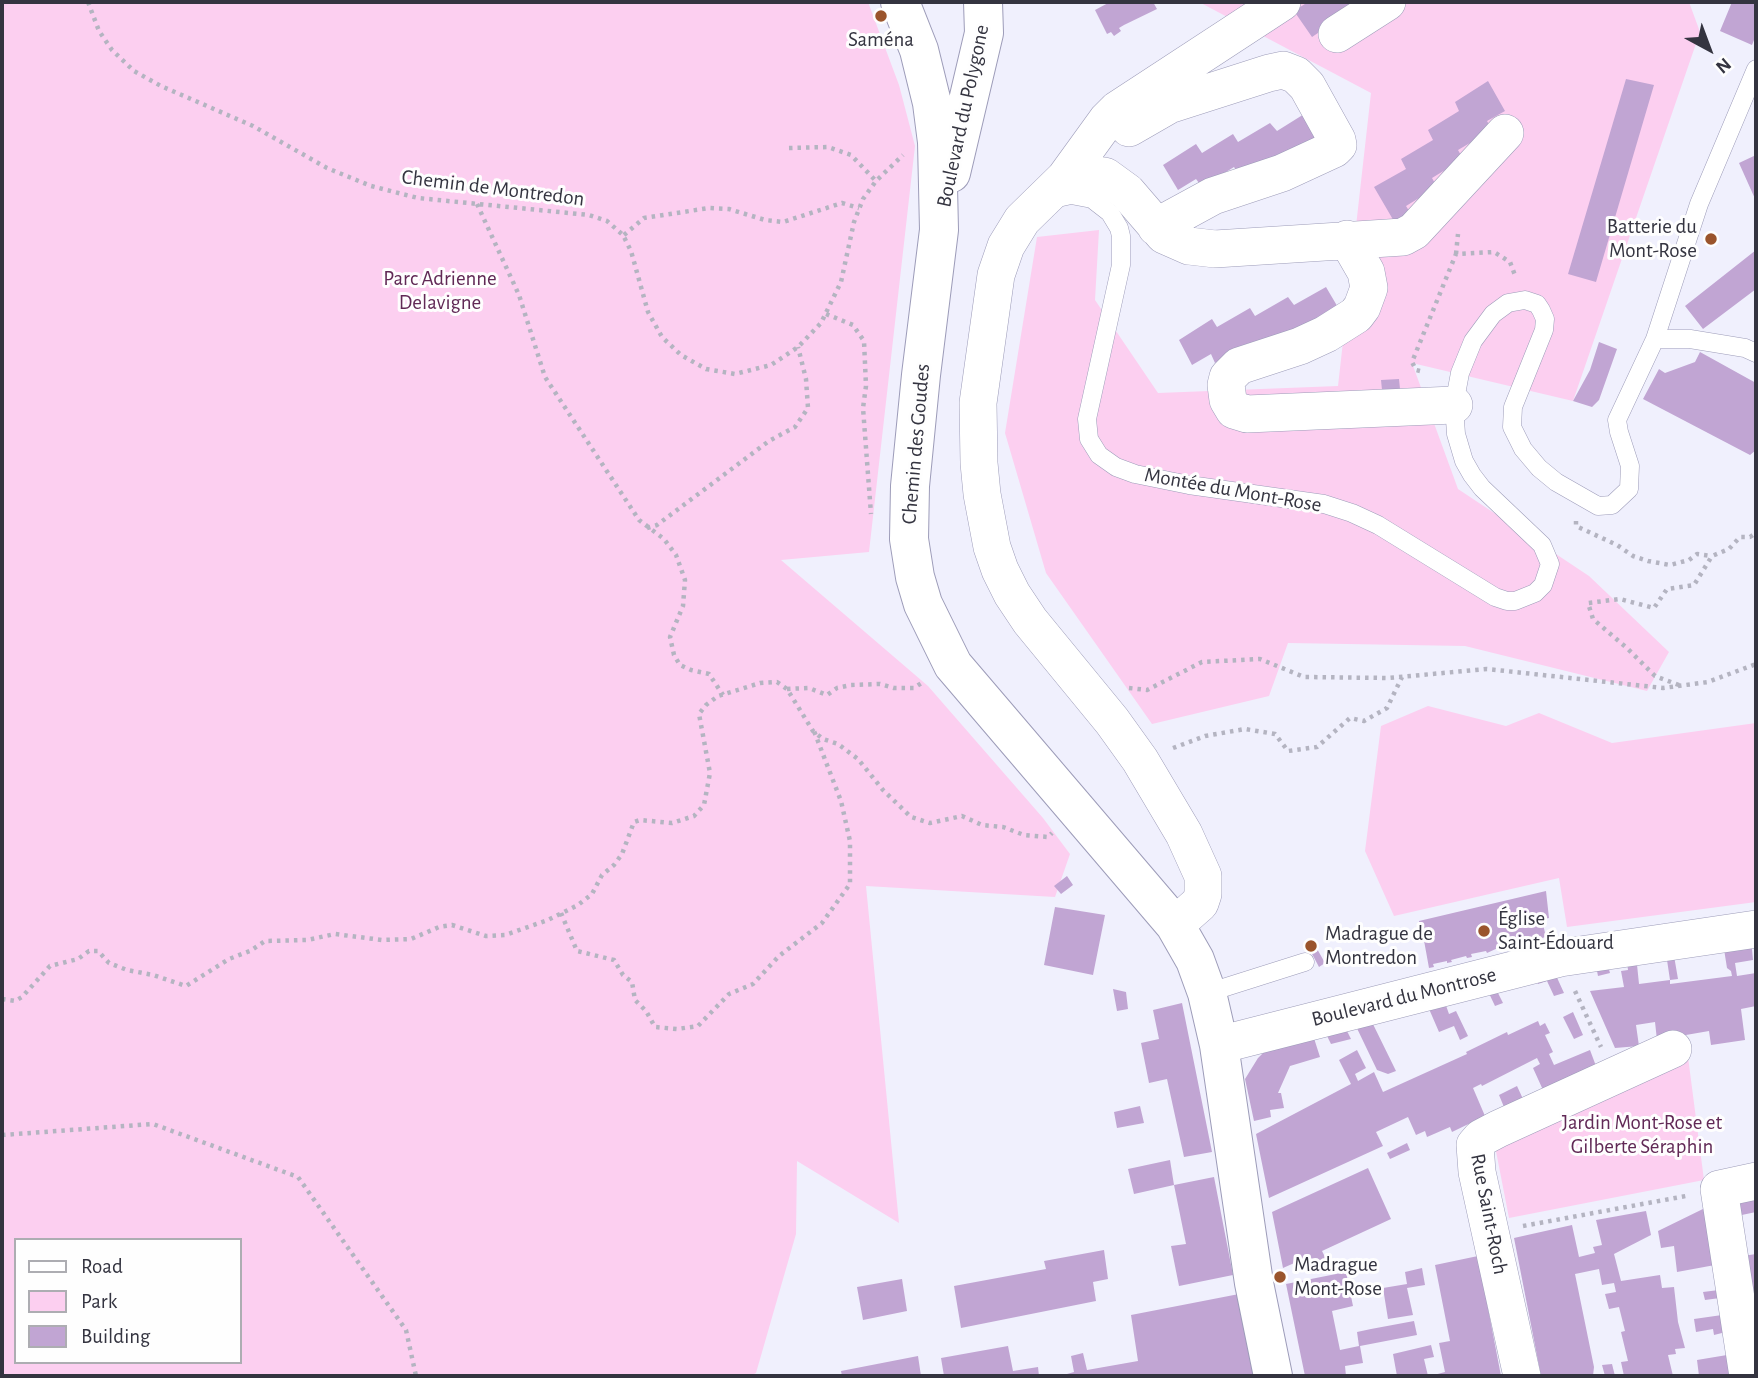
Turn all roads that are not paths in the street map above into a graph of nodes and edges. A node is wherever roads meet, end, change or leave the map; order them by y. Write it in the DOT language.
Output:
graph roads {
  1 [pos="900,2"];
  2 [pos="983,2"];
  3 [pos="1282,2"];
  4 [pos="1387,2"];
  5 [pos="1337,34"];
  6 [pos="919,50"];
  7 [pos="977,56"];
  8 [pos="1756,69"];
  9 [pos="1505,133"];
  10 [pos="1065,178"];
  11 [pos="1031,211"];
  12 [pos="1156,227"];
  13 [pos="939,230"];
  14 [pos="1347,239"];
  15 [pos="1655,339"];
  16 [pos="1756,353"];
  17 [pos="1457,389"];
  18 [pos="1175,925"];
  19 [pos="1756,929"];
  20 [pos="1305,962"];
  21 [pos="1207,993"];
  22 [pos="1219,1045"];
  23 [pos="1673,1049"];
  24 [pos="1756,1181"];
  25 [pos="1273,1376"];
  26 [pos="1522,1376"];
  27 [pos="1748,1376"];
  1 -- 6 [label="street, Chemin des Goudes"];
  2 -- 7 [label="street, Boulevard du Polygone"];
  3 -- 10 [label="street"];
  4 -- 5 [label="street"];
  6 -- 7 [label="street"];
  6 -- 13 [label="street, Chemin des Goudes"];
  7 -- 13 [label="street, Boulevard du Polygone"];
  8 -- 15 [label="lane"];
  9 -- 14 [label="street"];
  10 -- 11 [label="street"];
  10 -- 12 [label="street"];
  10 -- 12 [label="street"];
  11 -- 17 [label="lane, Montée du Mont-Rose"];
  11 -- 18 [label="street, Montée du Mont-Rose"];
  12 -- 14 [label="street"];
  13 -- 18 [label="street, Chemin des Goudes"];
  14 -- 17 [label="street"];
  15 -- 16 [label="lane"];
  15 -- 17 [label="lane, Montée du Mont-Rose"];
  18 -- 21 [label="street, Chemin des Goudes"];
  19 -- 22 [label="street, Boulevard du Montrose"];
  20 -- 21 [label="lane"];
  21 -- 22 [label="street, Chemin des Goudes"];
  22 -- 25 [label="street, Chemin des Goudes"];
  23 -- 26 [label="street, Rue Saint-Roch"];
  24 -- 27 [label="street"];
}
